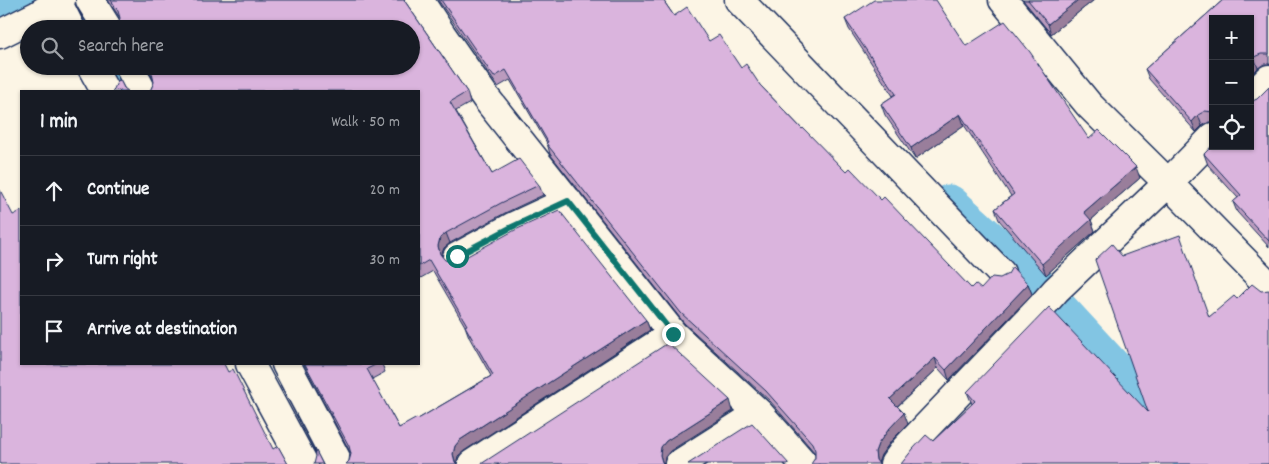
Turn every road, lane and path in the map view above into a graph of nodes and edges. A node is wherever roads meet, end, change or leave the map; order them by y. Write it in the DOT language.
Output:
graph roads {
  1 [pos="90,0"];
  2 [pos="419,0"];
  3 [pos="739,0"];
  4 [pos="59,1"];
  5 [pos="1010,2"];
  6 [pos="28,20"];
  7 [pos="67,20"];
  8 [pos="102,20"];
  9 [pos="20,24"];
  10 [pos="0,34"];
  11 [pos="96,75"];
  12 [pos="134,75"];
  13 [pos="1269,79"];
  14 [pos="104,90"];
  15 [pos="141,90"];
  16 [pos="1254,94"];
  17 [pos="1209,141"];
  18 [pos="1168,184"];
  19 [pos="568,201"];
  20 [pos="457,256"];
  21 [pos="1001,274"];
  22 [pos="1269,286"];
  23 [pos="673,334"];
  24 [pos="251,365"];
  25 [pos="287,365"];
  26 [pos="759,413"];
  27 [pos="304,464"];
  28 [pos="339,464"];
  29 [pos="472,464"];
  30 [pos="679,464"];
  31 [pos="804,464"];
  32 [pos="894,464"];
  1 -- 8 [label="street"];
  2 -- 19 [label="street"];
  3 -- 21 [label="street"];
  4 -- 6 [label="street"];
  4 -- 7 [label="street"];
  5 -- 18 [label="street"];
  9 -- 10 [label="street"];
  11 -- 14 [label="street"];
  12 -- 15 [label="street"];
  13 -- 16 [label="street"];
  17 -- 18 [label="street"];
  18 -- 22 [label="street"];
  18 -- 32 [label="street"];
  19 -- 20 [label="street"];
  19 -- 23 [label="street"];
  23 -- 26 [label="street"];
  23 -- 29 [label="street"];
  24 -- 27 [label="street"];
  25 -- 28 [label="street"];
  26 -- 30 [label="street"];
  26 -- 31 [label="street"];
}
